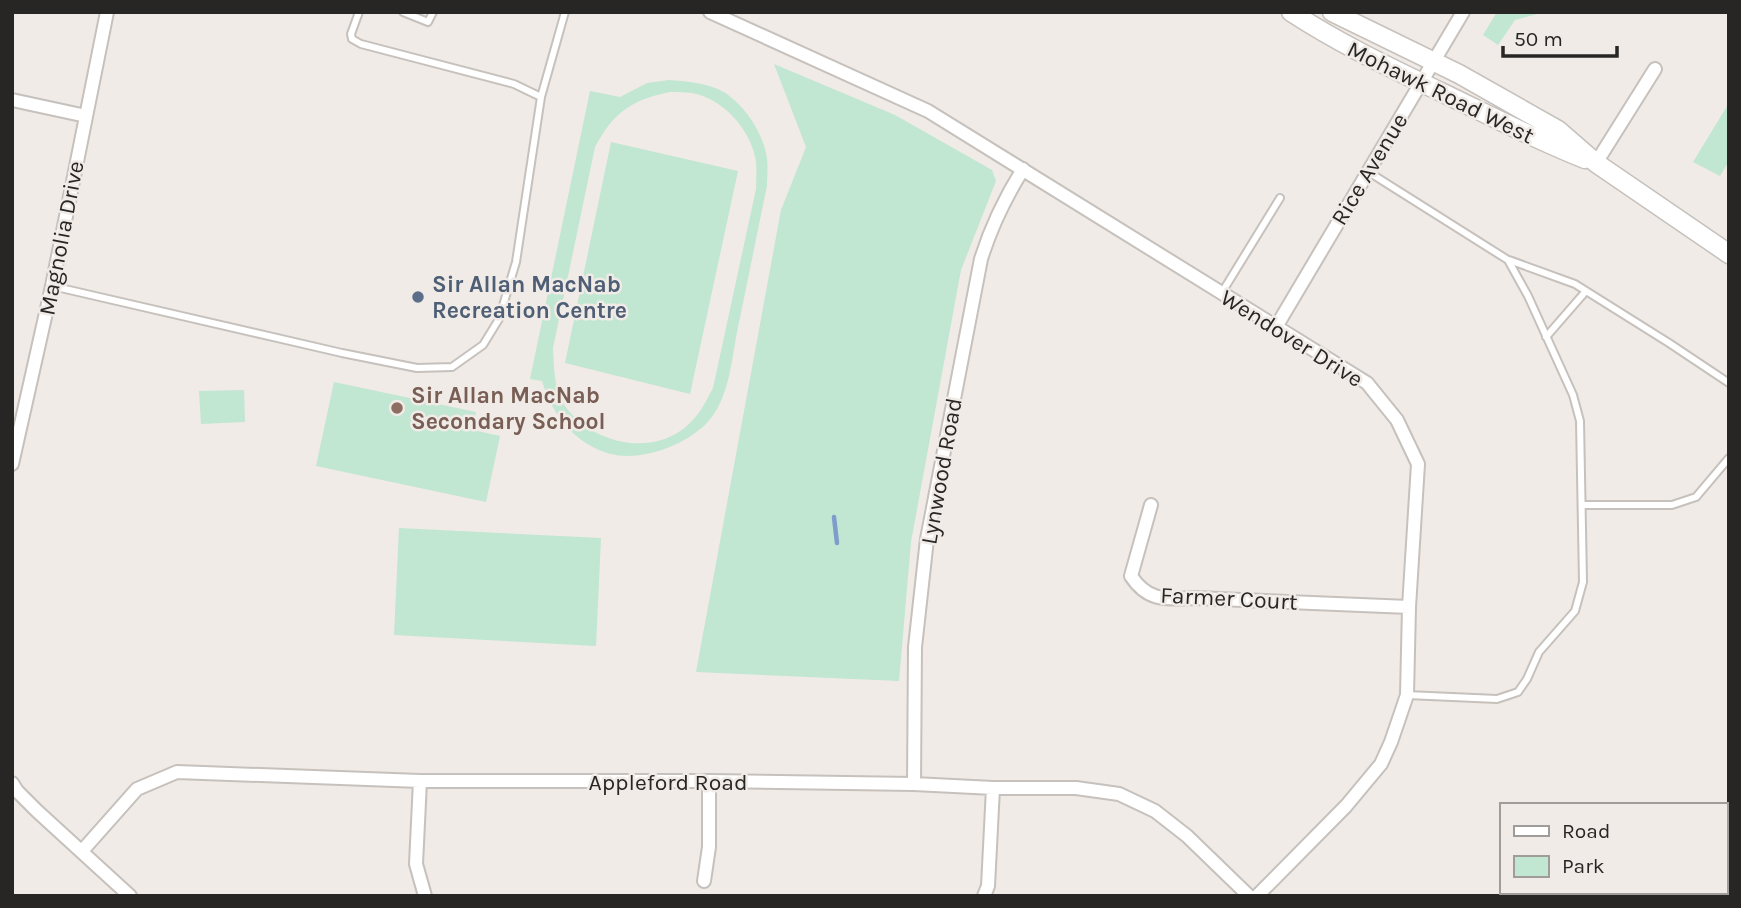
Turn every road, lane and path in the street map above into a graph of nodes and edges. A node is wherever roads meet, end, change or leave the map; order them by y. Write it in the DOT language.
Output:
graph roads {
  1 [pos="107,12"];
  2 [pos="359,12"];
  3 [pos="404,12"];
  4 [pos="433,12"];
  5 [pos="710,12"];
  6 [pos="1291,12"];
  7 [pos="1332,12"];
  8 [pos="1464,12"];
  9 [pos="564,13"];
  10 [pos="1435,62"];
  11 [pos="1655,69"];
  12 [pos="1422,84"];
  13 [pos="541,97"];
  14 [pos="12,100"];
  15 [pos="86,116"];
  16 [pos="1596,163"];
  17 [pos="1023,169"];
  18 [pos="1367,171"];
  19 [pos="1280,198"];
  20 [pos="1729,254"];
  21 [pos="1508,260"];
  22 [pos="52,286"];
  23 [pos="1586,291"];
  24 [pos="1221,294"];
  25 [pos="1276,327"];
  26 [pos="1546,337"];
  27 [pos="1729,383"];
  28 [pos="17,420"];
  29 [pos="1729,458"];
  30 [pos="12,464"];
  31 [pos="1151,505"];
  32 [pos="1582,505"];
  33 [pos="1409,607"];
  34 [pos="1407,695"];
  35 [pos="421,781"];
  36 [pos="709,781"];
  37 [pos="12,783"];
  38 [pos="914,784"];
  39 [pos="993,788"];
  40 [pos="82,851"];
  41 [pos="704,881"];
  42 [pos="130,896"];
  43 [pos="425,896"];
  44 [pos="984,896"];
  45 [pos="1249,896"];
  46 [pos="1258,896"];
  1 -- 15 [label="street, Magnolia Drive"];
  2 -- 13 [label="lane"];
  3 -- 4 [label="lane"];
  5 -- 17 [label="street, Wendover Drive"];
  6 -- 12 [label="main road, Mohawk Road West"];
  7 -- 10 [label="main road, Mohawk Road West"];
  8 -- 10 [label="street, Rice Avenue"];
  9 -- 13 [label="lane"];
  10 -- 12 [label="street, Rice Avenue"];
  10 -- 16 [label="main road, Mohawk Road West"];
  11 -- 16 [label="street"];
  12 -- 16 [label="main road, Mohawk Road West"];
  12 -- 18 [label="street, Rice Avenue"];
  13 -- 22 [label="lane"];
  14 -- 15 [label="street"];
  15 -- 22 [label="street, Magnolia Drive"];
  16 -- 20 [label="main road, Mohawk Road West"];
  17 -- 24 [label="street, Wendover Drive"];
  17 -- 38 [label="street, Lynwood Road"];
  18 -- 21 [label="lane"];
  18 -- 25 [label="street, Rice Avenue"];
  19 -- 24 [label="lane"];
  21 -- 23 [label="lane"];
  21 -- 26 [label="lane"];
  22 -- 28 [label="street, Magnolia Drive"];
  23 -- 26 [label="lane"];
  23 -- 27 [label="lane"];
  24 -- 25 [label="street, Wendover Drive"];
  25 -- 33 [label="street, Wendover Drive"];
  26 -- 32 [label="lane"];
  28 -- 30 [label="street, Magnolia Drive"];
  29 -- 32 [label="lane"];
  31 -- 33 [label="street, Farmer Court"];
  32 -- 34 [label="lane"];
  33 -- 34 [label="street, Wendover Drive"];
  34 -- 46 [label="street, Wendover Drive"];
  35 -- 36 [label="street, Appleford Road"];
  35 -- 40 [label="street, Appleford Road"];
  35 -- 43 [label="street"];
  36 -- 38 [label="street, Appleford Road"];
  36 -- 41 [label="street"];
  37 -- 40 [label="street"];
  38 -- 39 [label="street, Appleford Road"];
  39 -- 44 [label="street"];
  39 -- 45 [label="street, Appleford Road"];
  40 -- 42 [label="street"];
}
